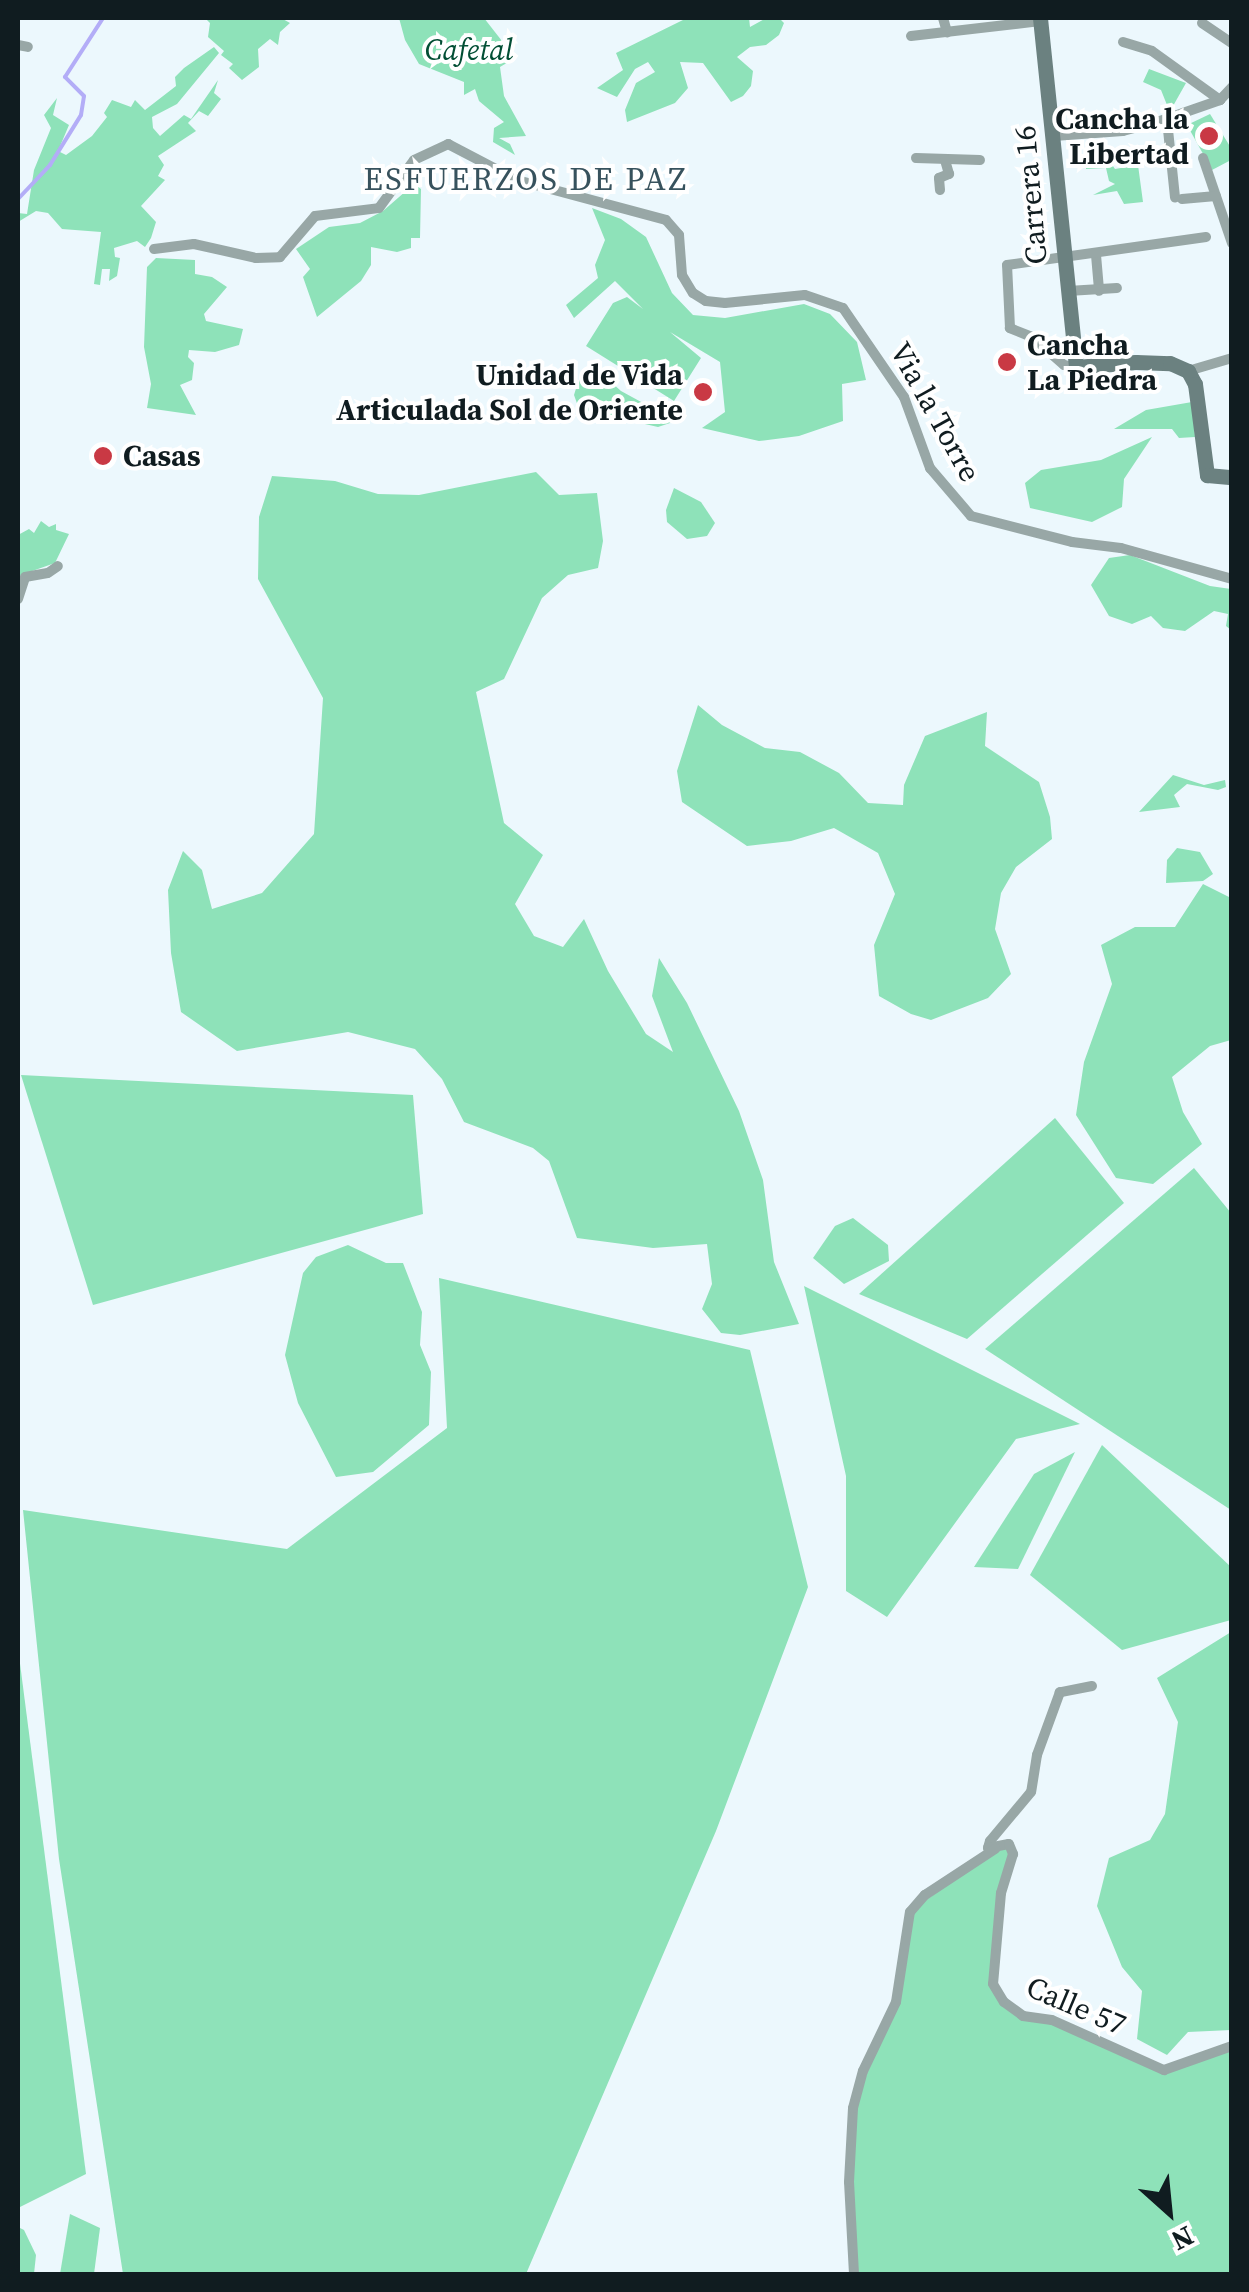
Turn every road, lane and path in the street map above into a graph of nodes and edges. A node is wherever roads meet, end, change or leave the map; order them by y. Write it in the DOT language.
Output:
graph roads {
  1 [pos="943,18"];
  2 [pos="1040,19"];
  3 [pos="1202,22"];
  4 [pos="947,32"];
  5 [pos="911,36"];
  6 [pos="1123,42"];
  7 [pos="1232,43"];
  8 [pos="1232,87"];
  9 [pos="1220,100"];
  10 [pos="1167,120"];
  11 [pos="1054,136"];
  12 [pos="916,158"];
  13 [pos="1203,158"];
  14 [pos="941,160"];
  15 [pos="980,160"];
  16 [pos="929,170"];
  17 [pos="940,190"];
  18 [pos="1216,196"];
  19 [pos="1206,237"];
  20 [pos="1232,242"];
  21 [pos="154,249"];
  22 [pos="1096,255"];
  23 [pos="1065,260"];
  24 [pos="1117,288"];
  25 [pos="1099,291"];
  26 [pos="1068,292"];
  27 [pos="1232,358"];
  28 [pos="1076,366"];
  29 [pos="1188,370"];
  30 [pos="1232,477"];
  31 [pos="58,566"];
  32 [pos="1232,579"];
  33 [pos="18,599"];
  34 [pos="1092,1686"];
  35 [pos="1000,1846"];
  36 [pos="1232,2046"];
  37 [pos="854,2274"];
  1 -- 4 [label="street"];
  2 -- 4 [label="street"];
  2 -- 11 [label="street, Carrera 16"];
  3 -- 7 [label="street"];
  4 -- 5 [label="street"];
  6 -- 9 [label="street"];
  8 -- 9 [label="street"];
  9 -- 10 [label="street"];
  10 -- 11 [label="street"];
  10 -- 18 [label="street"];
  11 -- 23 [label="street, Carrera 16"];
  12 -- 14 [label="street"];
  13 -- 18 [label="street"];
  14 -- 15 [label="street"];
  14 -- 16 [label="street"];
  14 -- 17 [label="street"];
  18 -- 20 [label="street"];
  19 -- 22 [label="street"];
  21 -- 32 [label="street, Via la Torre"];
  22 -- 23 [label="street"];
  22 -- 25 [label="street"];
  23 -- 26 [label="street, Carrera 16"];
  23 -- 28 [label="street"];
  24 -- 25 [label="street"];
  25 -- 26 [label="street"];
  26 -- 28 [label="street, Carrera 16"];
  27 -- 29 [label="street"];
  28 -- 29 [label="street"];
  29 -- 30 [label="street"];
  31 -- 33 [label="street"];
  34 -- 35 [label="street"];
  35 -- 36 [label="street, Calle 57"];
  35 -- 37 [label="street"];
}
